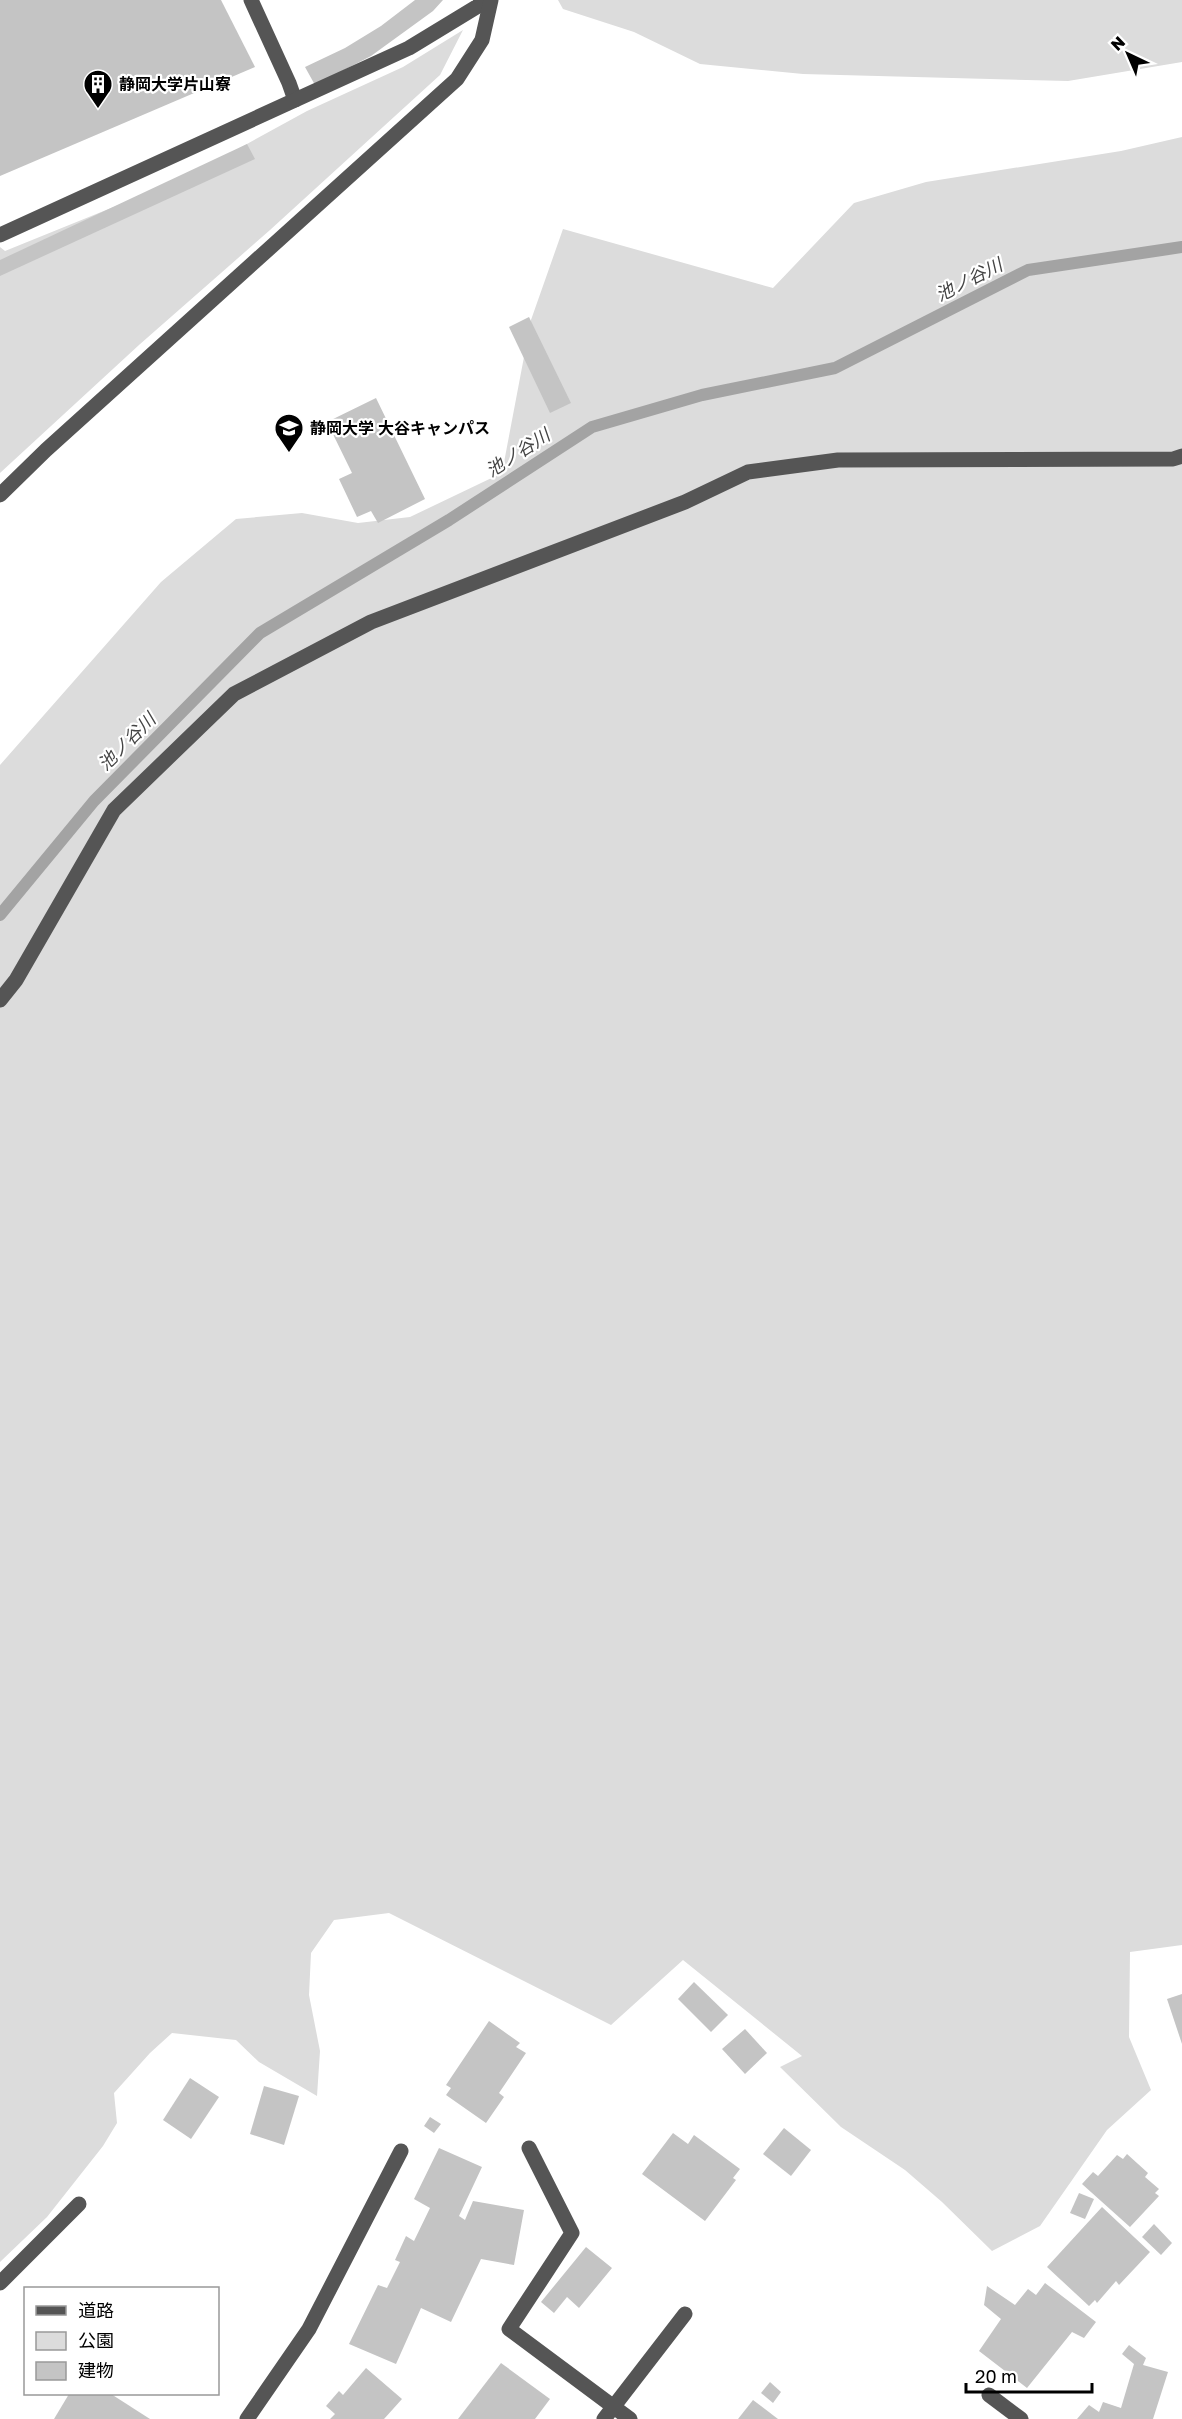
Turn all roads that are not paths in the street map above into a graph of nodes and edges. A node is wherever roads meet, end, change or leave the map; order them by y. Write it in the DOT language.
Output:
graph roads {
  1 [pos="251,0"];
  2 [pos="483,0"];
  3 [pos="492,0"];
  4 [pos="295,100"];
  5 [pos="0,235"];
  6 [pos="1182,456"];
  7 [pos="0,495"];
  8 [pos="0,1000"];
  9 [pos="529,2148"];
  10 [pos="401,2151"];
  11 [pos="79,2204"];
  12 [pos="0,2283"];
  13 [pos="685,2314"];
  14 [pos="989,2395"];
  15 [pos="609,2413"];
  16 [pos="247,2419"];
  17 [pos="630,2419"];
  18 [pos="1021,2419"];
  1 -- 4 [label="street"];
  2 -- 4 [label="street"];
  3 -- 7 [label="street"];
  4 -- 5 [label="street"];
  6 -- 8 [label="street"];
  9 -- 15 [label="street"];
  10 -- 16 [label="street"];
  11 -- 12 [label="street"];
  13 -- 15 [label="street"];
  14 -- 18 [label="street"];
  15 -- 17 [label="street"];
}
